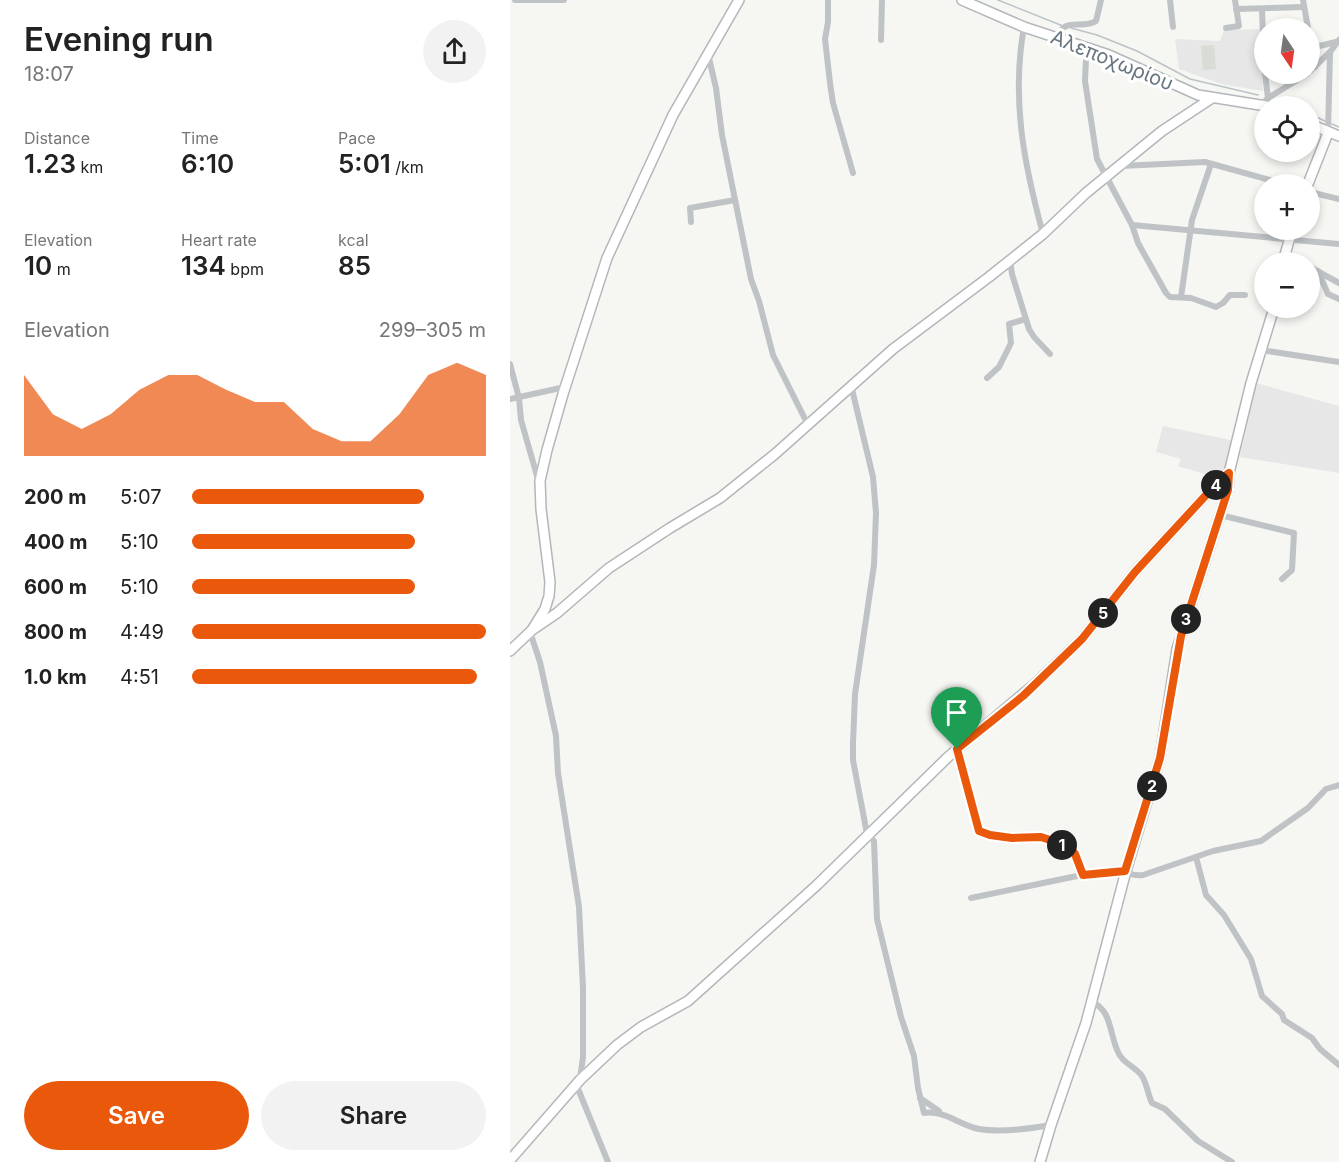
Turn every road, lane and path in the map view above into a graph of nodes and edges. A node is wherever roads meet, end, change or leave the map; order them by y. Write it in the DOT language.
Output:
graph roads {
  1 [pos="515,0"];
  2 [pos="564,0"];
  3 [pos="739,0"];
  4 [pos="828,0"];
  5 [pos="882,0"];
  6 [pos="1101,0"];
  7 [pos="1170,0"];
  8 [pos="1235,0"];
  9 [pos="971,2"];
  10 [pos="1304,4"];
  11 [pos="1236,9"];
  12 [pos="1262,9"];
  13 [pos="1262,18"];
  14 [pos="1024,27"];
  15 [pos="1173,27"];
  16 [pos="1226,28"];
  17 [pos="1058,38"];
  18 [pos="881,40"];
  19 [pos="1338,41"];
  20 [pos="1320,46"];
  21 [pos="1089,47"];
  22 [pos="1330,52"];
  23 [pos="708,53"];
  24 [pos="1320,62"];
  25 [pos="1292,84"];
  26 [pos="1275,96"];
  27 [pos="1212,98"];
  28 [pos="1254,102"];
  29 [pos="1320,128"];
  30 [pos="1329,131"];
  31 [pos="1339,136"];
  32 [pos="1211,164"];
  33 [pos="1121,166"];
  34 [pos="853,173"];
  35 [pos="1312,174"];
  36 [pos="1254,176"];
  37 [pos="1106,178"];
  38 [pos="1320,194"];
  39 [pos="1339,199"];
  40 [pos="735,200"];
  41 [pos="692,222"];
  42 [pos="1132,225"];
  43 [pos="1191,231"];
  44 [pos="1254,233"];
  45 [pos="1043,234"];
  46 [pos="1289,240"];
  47 [pos="1320,240"];
  48 [pos="1339,244"];
  49 [pos="1285,252"];
  50 [pos="1010,260"];
  51 [pos="1320,273"];
  52 [pos="1320,276"];
  53 [pos="1339,283"];
  54 [pos="1245,295"];
  55 [pos="1181,297"];
  56 [pos="1339,299"];
  57 [pos="1271,318"];
  58 [pos="1026,319"];
  59 [pos="1261,350"];
  60 [pos="1050,354"];
  61 [pos="1339,362"];
  62 [pos="510,364"];
  63 [pos="987,378"];
  64 [pos="851,385"];
  65 [pos="565,387"];
  66 [pos="519,398"];
  67 [pos="510,399"];
  68 [pos="807,423"];
  69 [pos="1229,473"];
  70 [pos="540,486"];
  71 [pos="1220,515"];
  72 [pos="1282,579"];
  73 [pos="531,631"];
  74 [pos="510,651"];
  75 [pos="957,749"];
  76 [pos="1339,785"];
  77 [pos="867,834"];
  78 [pos="1196,857"];
  79 [pos="1125,871"];
  80 [pos="1083,875"];
  81 [pos="971,898"];
  82 [pos="1092,1002"];
  83 [pos="1339,1065"];
  84 [pos="578,1082"];
  85 [pos="1051,1125"];
  86 [pos="510,1160"];
  87 [pos="608,1162"];
  88 [pos="1040,1162"];
  89 [pos="1232,1162"];
  1 -- 2 [label="street"];
  3 -- 23 [label="street"];
  4 -- 34 [label="street"];
  5 -- 18 [label="street"];
  6 -- 17 [label="street"];
  7 -- 15 [label="street"];
  8 -- 11 [label="street"];
  9 -- 14 [label="street, Αλεποχωρίου"];
  10 -- 12 [label="street"];
  11 -- 12 [label="street"];
  11 -- 16 [label="street"];
  12 -- 13 [label="street"];
  14 -- 17 [label="street, Αλεποχωρίου"];
  14 -- 45 [label="street"];
  17 -- 21 [label="street, Αλεποχωρίου"];
  19 -- 20 [label="street"];
  19 -- 22 [label="street"];
  21 -- 27 [label="street, Αλεποχωρίου"];
  21 -- 37 [label="street"];
  22 -- 24 [label="street"];
  22 -- 30 [label="street"];
  23 -- 40 [label="street"];
  23 -- 65 [label="street"];
  25 -- 26 [label="street"];
  27 -- 28 [label="street, Αλεποχωρίου"];
  27 -- 33 [label="street"];
  29 -- 30 [label="street"];
  30 -- 31 [label="street"];
  30 -- 35 [label="street"];
  32 -- 33 [label="street"];
  32 -- 36 [label="street"];
  32 -- 43 [label="street"];
  33 -- 37 [label="street"];
  37 -- 42 [label="street"];
  37 -- 45 [label="street"];
  38 -- 39 [label="street"];
  40 -- 41 [label="street"];
  40 -- 68 [label="street"];
  42 -- 43 [label="street"];
  42 -- 55 [label="street"];
  43 -- 44 [label="street"];
  43 -- 55 [label="street"];
  45 -- 50 [label="street"];
  46 -- 49 [label="street"];
  47 -- 48 [label="street"];
  50 -- 58 [label="street"];
  50 -- 64 [label="street"];
  51 -- 53 [label="street"];
  52 -- 56 [label="street"];
  54 -- 55 [label="street"];
  57 -- 59 [label="street"];
  58 -- 60 [label="street"];
  58 -- 63 [label="street"];
  59 -- 61 [label="street"];
  59 -- 69 [label="street"];
  62 -- 66 [label="street"];
  64 -- 68 [label="street"];
  64 -- 77 [label="street"];
  65 -- 66 [label="street"];
  65 -- 70 [label="street"];
  66 -- 67 [label="street"];
  66 -- 70 [label="street"];
  68 -- 73 [label="street"];
  69 -- 71 [label="street"];
  69 -- 75 [label="street"];
  70 -- 73 [label="street"];
  71 -- 72 [label="street"];
  71 -- 79 [label="street"];
  73 -- 74 [label="street"];
  73 -- 84 [label="street"];
  75 -- 77 [label="street"];
  75 -- 80 [label="street"];
  76 -- 78 [label="street"];
  77 -- 84 [label="street"];
  77 -- 85 [label="street"];
  78 -- 79 [label="street"];
  78 -- 83 [label="street"];
  79 -- 80 [label="street"];
  79 -- 82 [label="street"];
  80 -- 81 [label="street"];
  82 -- 85 [label="street"];
  82 -- 89 [label="street"];
  84 -- 86 [label="street"];
  84 -- 87 [label="street"];
  85 -- 88 [label="street"];
}
